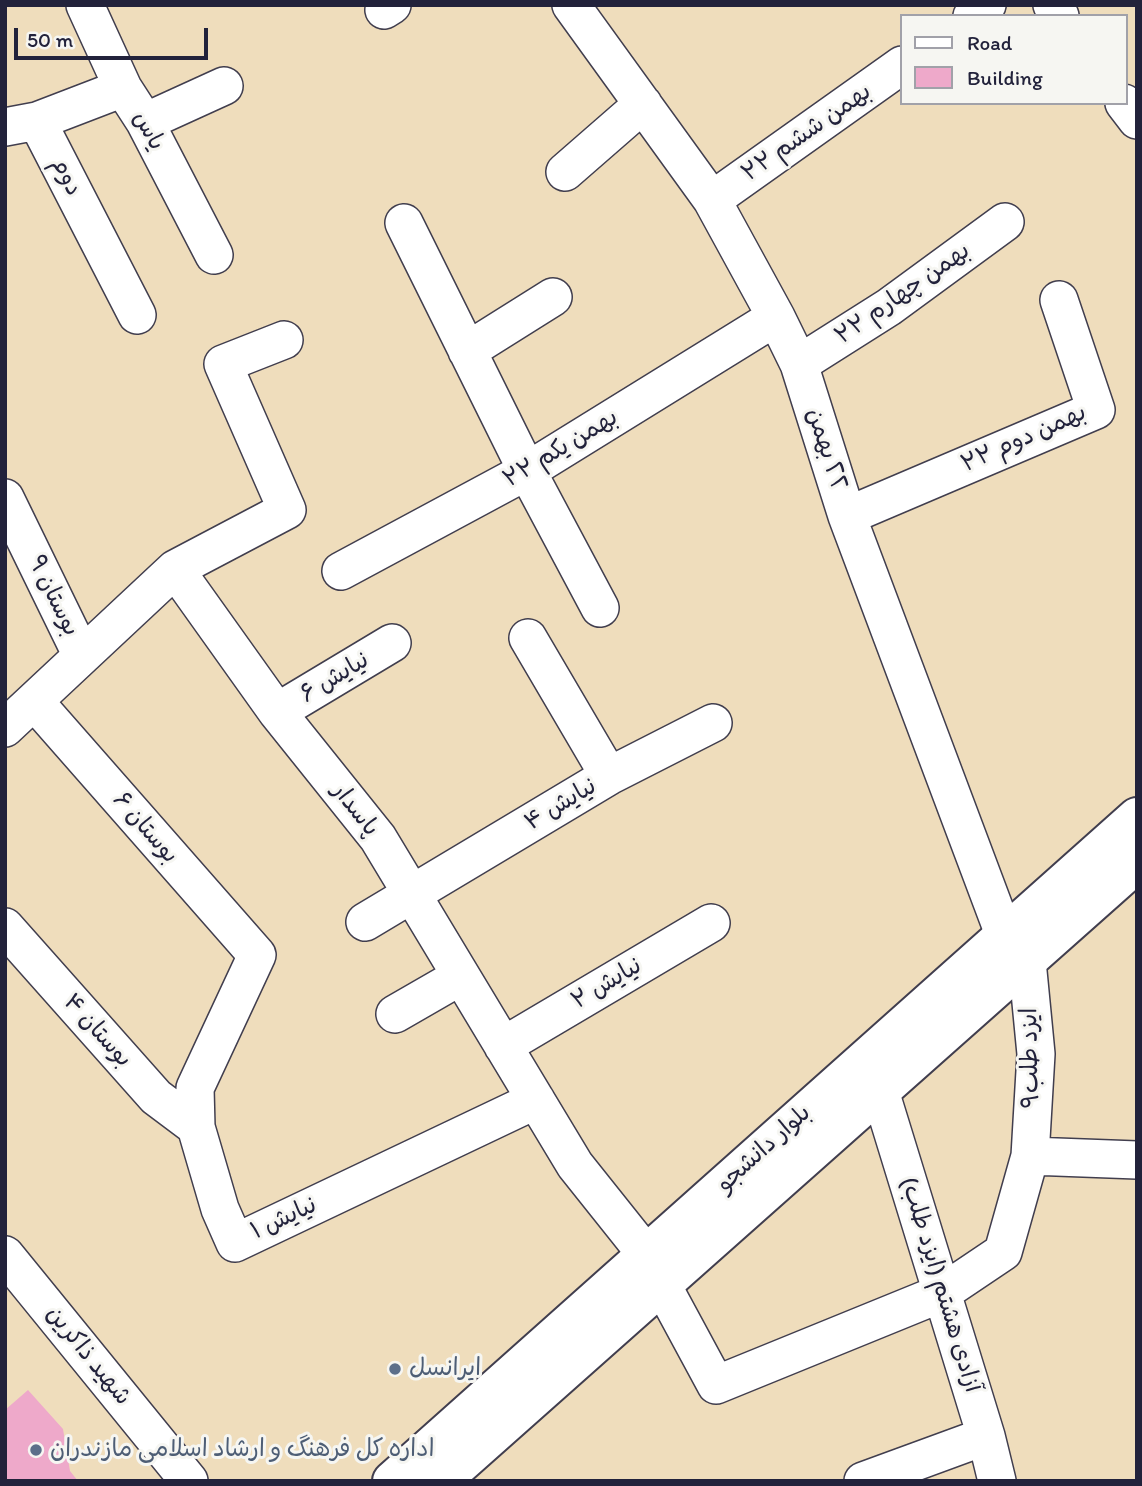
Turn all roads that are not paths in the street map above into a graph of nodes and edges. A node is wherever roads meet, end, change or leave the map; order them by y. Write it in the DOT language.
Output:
graph roads {
  1 [pos="85,5"];
  2 [pos="571,5"];
  3 [pos="900,66"];
  4 [pos="224,86"];
  5 [pos="123,88"];
  6 [pos="643,104"];
  7 [pos="1126,105"];
  8 [pos="1137,120"];
  9 [pos="145,122"];
  10 [pos="21,124"];
  11 [pos="565,172"];
  12 [pos="712,200"];
  13 [pos="1005,222"];
  14 [pos="404,223"];
  15 [pos="214,255"];
  16 [pos="553,297"];
  17 [pos="1059,300"];
  18 [pos="137,315"];
  19 [pos="776,317"];
  20 [pos="284,340"];
  21 [pos="467,351"];
  22 [pos="799,364"];
  23 [pos="527,471"];
  24 [pos="5,498"];
  25 [pos="848,516"];
  26 [pos="175,569"];
  27 [pos="341,571"];
  28 [pos="600,608"];
  29 [pos="528,638"];
  30 [pos="392,643"];
  31 [pos="82,656"];
  32 [pos="34,701"];
  33 [pos="277,712"];
  34 [pos="713,723"];
  35 [pos="5,728"];
  36 [pos="609,776"];
  37 [pos="1137,817"];
  38 [pos="1137,863"];
  39 [pos="412,894"];
  40 [pos="365,922"];
  41 [pos="711,923"];
  42 [pos="5,927"];
  43 [pos="1016,947"];
  44 [pos="257,955"];
  45 [pos="461,976"];
  46 [pos="395,1014"];
  47 [pos="503,1045"];
  48 [pos="880,1091"];
  49 [pos="536,1100"];
  50 [pos="196,1127"];
  51 [pos="1030,1156"];
  52 [pos="1137,1160"];
  53 [pos="9,1260"];
  54 [pos="654,1269"];
  55 [pos="942,1293"];
  56 [pos="986,1436"];
  57 [pos="189,1481"];
  58 [pos="392,1481"];
  59 [pos="441,1481"];
  60 [pos="863,1481"];
  61 [pos="997,1481"];
  1 -- 5 [label="street, یاس"];
  2 -- 6 [label="street, ٢٢ بهمن"];
  3 -- 12 [label="street, ۲۲ بهمن ششم"];
  4 -- 9 [label="street"];
  5 -- 9 [label="street, یاس"];
  5 -- 10 [label="street, دوم"];
  6 -- 11 [label="street"];
  6 -- 12 [label="street, ٢٢ بهمن"];
  7 -- 8 [label="street"];
  9 -- 15 [label="street, یاس"];
  10 -- 18 [label="street, دوم"];
  12 -- 19 [label="street, ٢٢ بهمن"];
  13 -- 22 [label="street, ۲۲ بهمن چهارم"];
  14 -- 21 [label="street"];
  16 -- 21 [label="street"];
  17 -- 25 [label="street, ۲۲ بهمن دوم"];
  19 -- 22 [label="street, ٢٢ بهمن"];
  19 -- 23 [label="street, ۲۲ بهمن یکم"];
  20 -- 26 [label="street"];
  21 -- 23 [label="street"];
  22 -- 25 [label="street, ٢٢ بهمن"];
  23 -- 27 [label="street, ۲۲ بهمن یکم"];
  23 -- 28 [label="street"];
  24 -- 31 [label="street, بوستان ۹"];
  25 -- 43 [label="street, ٢٢ بهمن"];
  26 -- 31 [label="street"];
  26 -- 33 [label="street, پاسدار"];
  29 -- 36 [label="street"];
  30 -- 33 [label="street, نیایش ۶"];
  31 -- 32 [label="street"];
  32 -- 35 [label="street"];
  32 -- 44 [label="street, بوستان ۶"];
  33 -- 39 [label="street, پاسدار"];
  34 -- 36 [label="street, نیایش ۴"];
  36 -- 39 [label="street, نیایش ۴"];
  37 -- 43 [label="main road, بلوار دانشجو"];
  38 -- 43 [label="main road, بلوار دانشجو"];
  39 -- 40 [label="street, نیایش ۴"];
  39 -- 45 [label="street, پاسدار"];
  41 -- 47 [label="street, نیایش ۲"];
  42 -- 50 [label="street, بوستان ۴"];
  43 -- 48 [label="main road, بلوار دانشجو"];
  43 -- 51 [label="street, ایزد طلب۹"];
  43 -- 54 [label="main road, بلوار دانشجو"];
  44 -- 50 [label="street, نیایش ۱"];
  45 -- 46 [label="street"];
  45 -- 47 [label="street, پاسدار"];
  47 -- 49 [label="street, پاسدار"];
  48 -- 54 [label="main road, بلوار دانشجو"];
  48 -- 55 [label="street, آزادی هشتم (ایزد طلب)"];
  49 -- 50 [label="street, نیایش ۱"];
  49 -- 54 [label="street, پاسدار"];
  51 -- 52 [label="street"];
  51 -- 55 [label="street, ایزد طلب۹"];
  53 -- 57 [label="street, شهید ذاکرین"];
  54 -- 55 [label="street, پاسدار"];
  54 -- 58 [label="main road, بلوار دانشجو"];
  54 -- 59 [label="main road, بلوار دانشجو"];
  55 -- 56 [label="street, آزادی هشتم (ایزد طلب)"];
  56 -- 60 [label="street"];
  56 -- 61 [label="street, آزادی هشتم (ایزد طلب)"];
}
